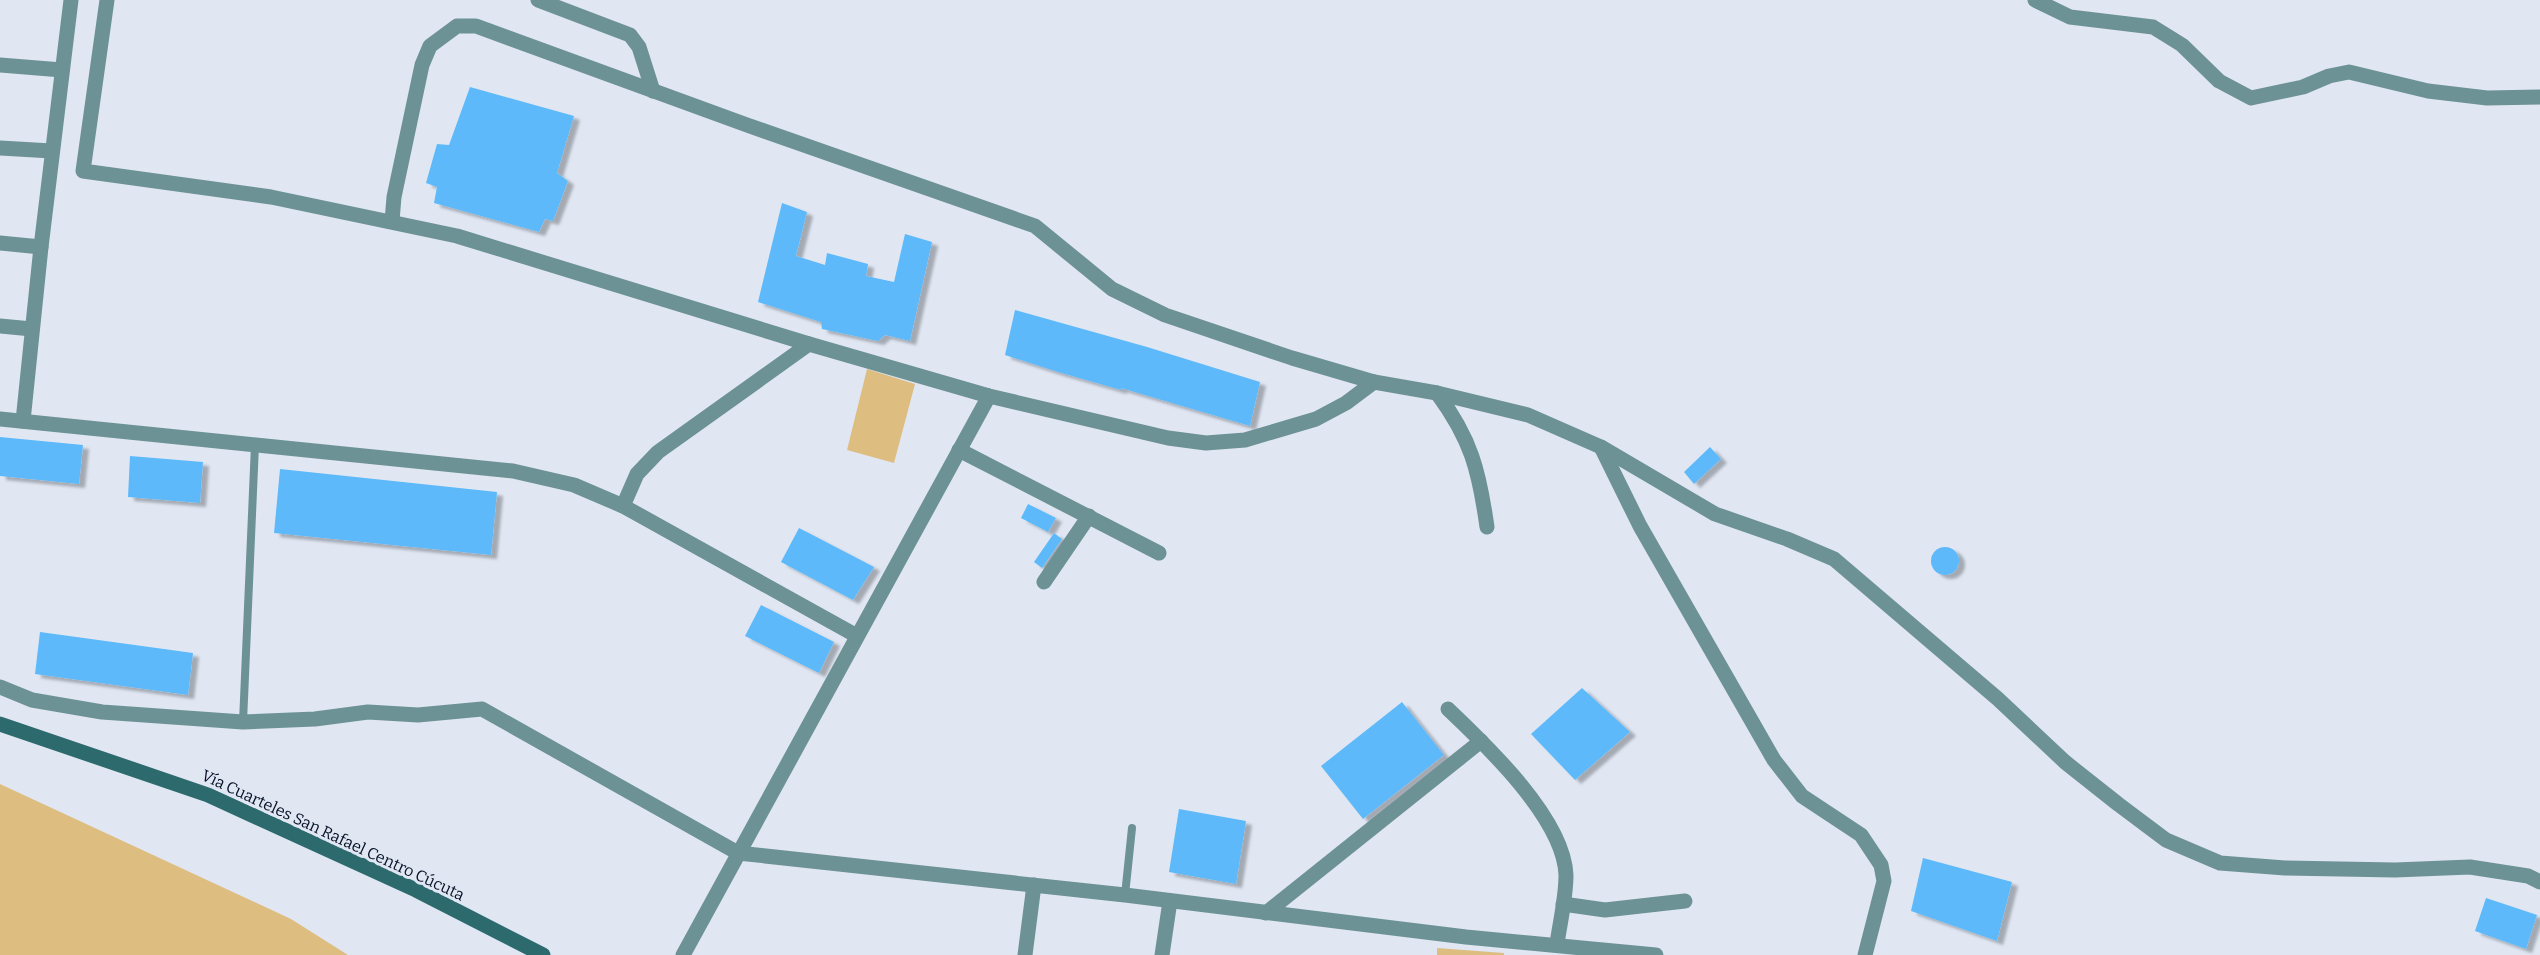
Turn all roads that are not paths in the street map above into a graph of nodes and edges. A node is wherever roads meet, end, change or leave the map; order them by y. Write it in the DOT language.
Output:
graph roads {
  1 [pos="71,0"];
  2 [pos="107,0"];
  3 [pos="538,0"];
  4 [pos="2035,0"];
  5 [pos="0,64"];
  6 [pos="62,70"];
  7 [pos="653,91"];
  8 [pos="2540,97"];
  9 [pos="0,148"];
  10 [pos="52,151"];
  11 [pos="392,221"];
  12 [pos="0,243"];
  13 [pos="41,247"];
  14 [pos="0,326"];
  15 [pos="32,329"];
  16 [pos="809,344"];
  17 [pos="1374,382"];
  18 [pos="1437,393"];
  19 [pos="989,396"];
  20 [pos="0,419"];
  21 [pos="22,421"];
  22 [pos="255,445"];
  23 [pos="1601,447"];
  24 [pos="959,450"];
  25 [pos="623,506"];
  26 [pos="1089,516"];
  27 [pos="1487,527"];
  28 [pos="1159,553"];
  29 [pos="1044,582"];
  30 [pos="857,636"];
  31 [pos="0,687"];
  32 [pos="1448,709"];
  33 [pos="243,723"];
  34 [pos="0,724"];
  35 [pos="1481,741"];
  36 [pos="1132,828"];
  37 [pos="738,853"];
  38 [pos="2540,882"];
  39 [pos="1034,885"];
  40 [pos="1125,895"];
  41 [pos="1170,901"];
  42 [pos="1686,902"];
  43 [pos="1563,904"];
  44 [pos="1266,913"];
  45 [pos="1557,944"];
  46 [pos="543,955"];
  47 [pos="683,955"];
  48 [pos="1025,955"];
  49 [pos="1162,955"];
  50 [pos="1656,955"];
  51 [pos="1865,955"];
  1 -- 6 [label="street"];
  2 -- 11 [label="street"];
  3 -- 7 [label="street"];
  4 -- 8 [label="street"];
  5 -- 6 [label="street"];
  6 -- 10 [label="street"];
  7 -- 11 [label="street"];
  7 -- 17 [label="street"];
  9 -- 10 [label="street"];
  10 -- 13 [label="street"];
  11 -- 16 [label="street"];
  12 -- 13 [label="street"];
  13 -- 15 [label="street"];
  14 -- 15 [label="street"];
  15 -- 21 [label="street"];
  16 -- 19 [label="street"];
  16 -- 25 [label="street"];
  17 -- 18 [label="street"];
  17 -- 19 [label="street"];
  18 -- 23 [label="street"];
  18 -- 27 [label="street"];
  19 -- 24 [label="street"];
  20 -- 21 [label="street"];
  21 -- 22 [label="street"];
  22 -- 25 [label="street"];
  22 -- 33 [label="lane"];
  23 -- 38 [label="street"];
  23 -- 51 [label="street"];
  24 -- 26 [label="street"];
  24 -- 30 [label="street"];
  25 -- 30 [label="street"];
  26 -- 28 [label="street"];
  26 -- 29 [label="street"];
  30 -- 37 [label="street"];
  31 -- 33 [label="street"];
  32 -- 35 [label="street"];
  33 -- 37 [label="street"];
  34 -- 46 [label="main road, Vía Cuarteles San Rafael Centro Cúcuta"];
  35 -- 43 [label="street"];
  35 -- 44 [label="street"];
  36 -- 40 [label="lane"];
  37 -- 39 [label="street"];
  37 -- 47 [label="street"];
  39 -- 40 [label="street"];
  39 -- 48 [label="street"];
  40 -- 41 [label="street"];
  41 -- 44 [label="street"];
  41 -- 49 [label="street"];
  42 -- 43 [label="street"];
  43 -- 45 [label="street"];
  44 -- 45 [label="street"];
  45 -- 50 [label="street"];
}
